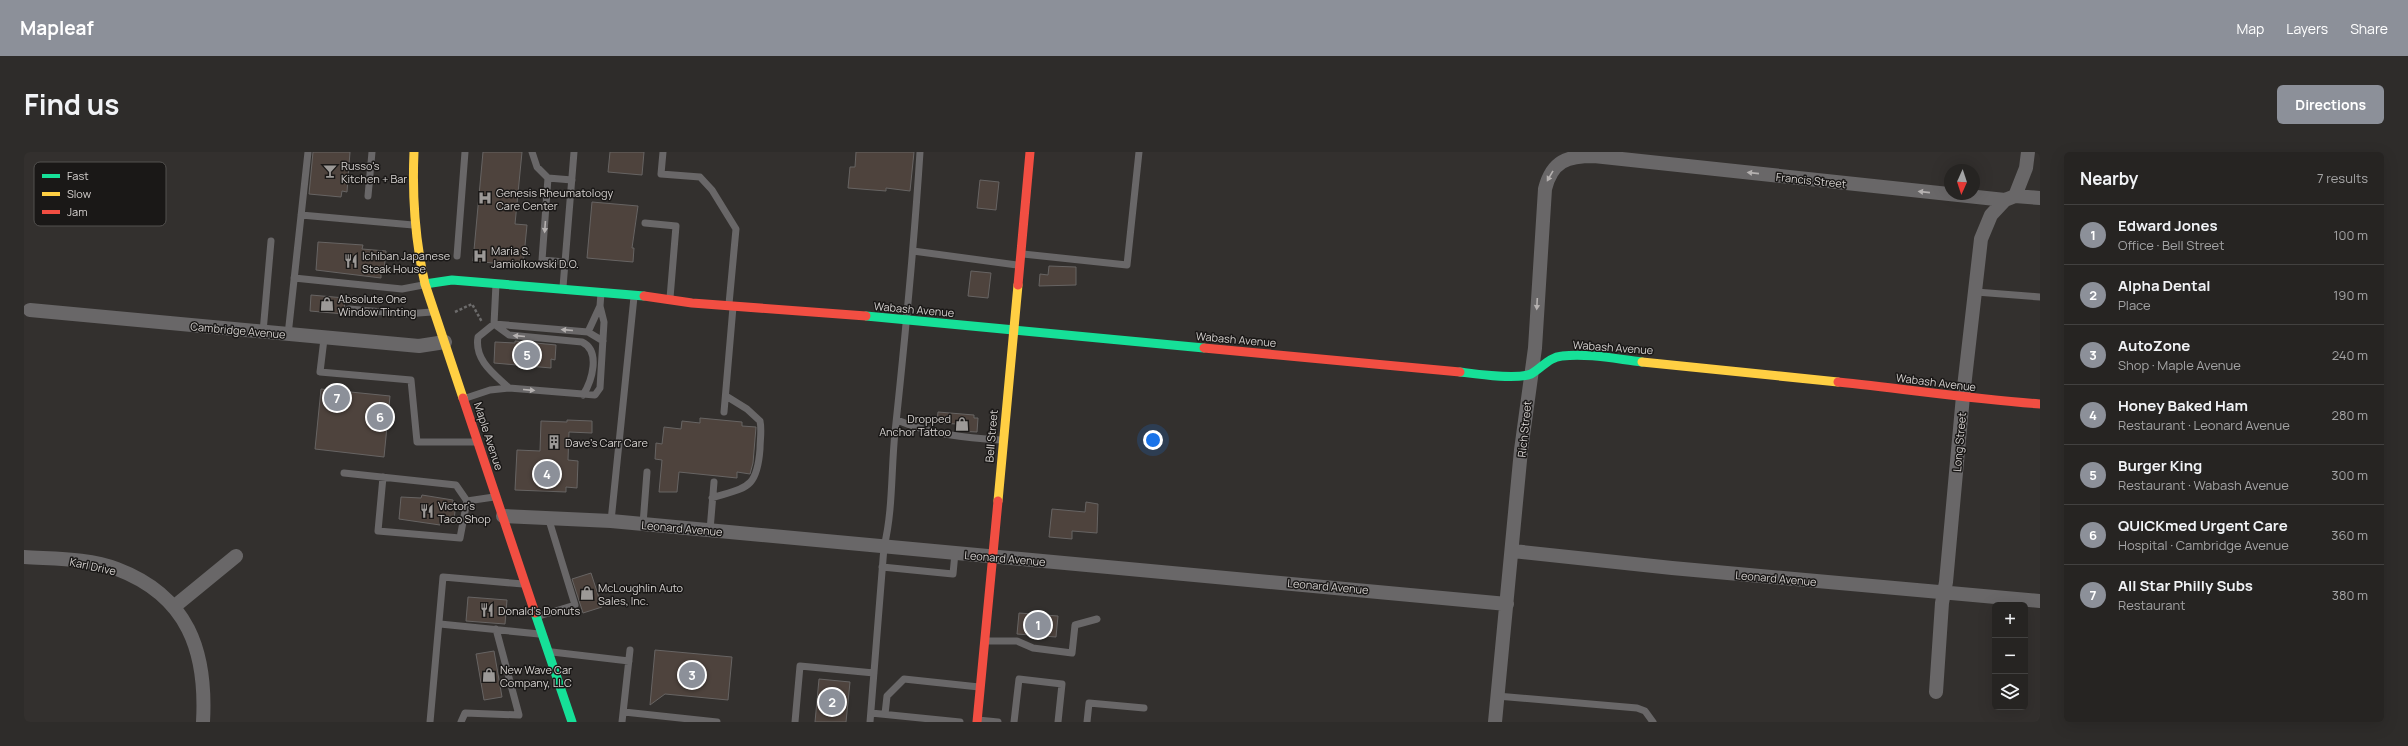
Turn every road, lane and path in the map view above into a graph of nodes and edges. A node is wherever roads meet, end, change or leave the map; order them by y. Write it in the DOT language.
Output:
graph roads {
  1 [pos="308,152"];
  2 [pos="372,152"];
  3 [pos="414,152"];
  4 [pos="464,152"];
  5 [pos="532,152"];
  6 [pos="574,152"];
  7 [pos="663,152"];
  8 [pos="920,152"];
  9 [pos="1030,152"];
  10 [pos="1139,152"];
  11 [pos="2028,152"];
  12 [pos="1581,156"];
  13 [pos="548,178"];
  14 [pos="572,180"];
  15 [pos="368,196"];
  16 [pos="2010,198"];
  17 [pos="2040,198"];
  18 [pos="301,215"];
  19 [pos="645,223"];
  20 [pos="413,225"];
  21 [pos="272,241"];
  22 [pos="913,251"];
  23 [pos="1020,254"];
  24 [pos="457,256"];
  25 [pos="565,262"];
  26 [pos="1020,265"];
  27 [pos="294,278"];
  28 [pos="425,284"];
  29 [pos="496,284"];
  30 [pos="562,289"];
  31 [pos="601,292"];
  32 [pos="1976,292"];
  33 [pos="634,295"];
  34 [pos="2040,297"];
  35 [pos="670,298"];
  36 [pos="600,306"];
  37 [pos="731,306"];
  38 [pos="349,309"];
  39 [pos="30,310"];
  40 [pos="434,311"];
  41 [pos="455,312"];
  42 [pos="907,321"];
  43 [pos="494,324"];
  44 [pos="483,325"];
  45 [pos="1013,330"];
  46 [pos="588,332"];
  47 [pos="263,333"];
  48 [pos="288,335"];
  49 [pos="324,339"];
  50 [pos="603,341"];
  51 [pos="444,342"];
  52 [pos="1530,374"];
  53 [pos="509,388"];
  54 [pos="583,394"];
  55 [pos="726,396"];
  56 [pos="1963,396"];
  57 [pos="464,399"];
  58 [pos="2040,404"];
  59 [pos="724,412"];
  60 [pos="897,420"];
  61 [pos="1003,440"];
  62 [pos="479,442"];
  63 [pos="647,472"];
  64 [pos="344,473"];
  65 [pos="383,477"];
  66 [pos="714,482"];
  67 [pos="496,496"];
  68 [pos="712,498"];
  69 [pos="467,501"];
  70 [pos="503,516"];
  71 [pos="548,518"];
  72 [pos="611,522"];
  73 [pos="643,524"];
  74 [pos="710,530"];
  75 [pos="884,547"];
  76 [pos="1513,551"];
  77 [pos="955,553"];
  78 [pos="24,556"];
  79 [pos="236,556"];
  80 [pos="992,557"];
  81 [pos="882,567"];
  82 [pos="526,584"];
  83 [pos="1944,593"];
  84 [pos="2040,601"];
  85 [pos="1507,604"];
  86 [pos="175,606"];
  87 [pos="537,616"];
  88 [pos="1097,619"];
  89 [pos="440,624"];
  90 [pos="496,629"];
  91 [pos="543,634"];
  92 [pos="984,641"];
  93 [pos="630,650"];
  94 [pos="549,652"];
  95 [pos="629,661"];
  96 [pos="874,673"];
  97 [pos="980,687"];
  98 [pos="1936,692"];
  99 [pos="1497,696"];
  100 [pos="1144,708"];
  101 [pos="624,712"];
  102 [pos="871,713"];
  103 [pos="885,714"];
  104 [pos="977,721"];
  105 [pos="204,722"];
  106 [pos="430,722"];
  107 [pos="461,722"];
  108 [pos="572,722"];
  109 [pos="622,722"];
  110 [pos="717,722"];
  111 [pos="795,722"];
  112 [pos="870,722"];
  113 [pos="960,722"];
  114 [pos="998,722"];
  115 [pos="1014,722"];
  116 [pos="1058,722"];
  117 [pos="1087,722"];
  118 [pos="1495,722"];
  119 [pos="1653,722"];
  1 -- 18 [label="lane"];
  2 -- 15 [label="lane"];
  3 -- 20 [label="street, Maple Avenue"];
  4 -- 24 [label="lane"];
  5 -- 13 [label="lane"];
  6 -- 14 [label="lane"];
  7 -- 37 [label="lane"];
  8 -- 22 [label="lane"];
  9 -- 23 [label="street, Bell Street"];
  10 -- 23 [label="lane"];
  11 -- 16 [label="street"];
  16 -- 12 [label="street, Francis Street, one-way"];
  12 -- 52 [label="street, Rich Street, one-way"];
  13 -- 14 [label="lane"];
  13 -- 25 [label="lane, one-way"];
  14 -- 25 [label="lane"];
  16 -- 17 [label="street, Francis Street"];
  16 -- 32 [label="street, Long Street"];
  18 -- 20 [label="lane"];
  18 -- 27 [label="lane"];
  19 -- 35 [label="lane"];
  20 -- 28 [label="street, Maple Avenue"];
  21 -- 47 [label="lane"];
  22 -- 26 [label="lane"];
  22 -- 42 [label="lane"];
  23 -- 26 [label="street, Bell Street"];
  25 -- 30 [label="lane"];
  26 -- 45 [label="street, Bell Street"];
  27 -- 28 [label="lane"];
  27 -- 48 [label="lane"];
  28 -- 29 [label="street, Wabash Avenue"];
  28 -- 40 [label="street, Maple Avenue"];
  29 -- 30 [label="street, Wabash Avenue"];
  29 -- 43 [label="lane"];
  30 -- 31 [label="street, Wabash Avenue"];
  31 -- 33 [label="street, Wabash Avenue"];
  31 -- 36 [label="lane"];
  32 -- 34 [label="lane"];
  32 -- 56 [label="street, Long Street"];
  33 -- 35 [label="street, Wabash Avenue"];
  33 -- 72 [label="lane"];
  35 -- 37 [label="street, Wabash Avenue"];
  36 -- 46 [label="lane"];
  36 -- 50 [label="lane"];
  37 -- 42 [label="street, Wabash Avenue"];
  37 -- 55 [label="lane"];
  38 -- 40 [label="lane"];
  39 -- 47 [label="street, Cambridge Avenue"];
  40 -- 51 [label="street, Maple Avenue"];
  41 -- 44 [label="path"];
  42 -- 45 [label="street, Wabash Avenue"];
  42 -- 60 [label="lane"];
  46 -- 43 [label="lane, one-way"];
  43 -- 53 [label="lane"];
  54 -- 43 [label="lane, one-way"];
  45 -- 52 [label="street, Wabash Avenue"];
  45 -- 61 [label="street, Bell Street"];
  46 -- 50 [label="lane"];
  47 -- 48 [label="street, Cambridge Avenue"];
  48 -- 49 [label="street, Cambridge Avenue"];
  49 -- 51 [label="street, Cambridge Avenue"];
  49 -- 62 [label="lane"];
  50 -- 54 [label="lane"];
  51 -- 57 [label="street, Maple Avenue"];
  52 -- 56 [label="street, Wabash Avenue"];
  52 -- 76 [label="street, Rich Street"];
  53 -- 54 [label="lane, one-way"];
  53 -- 57 [label="lane"];
  55 -- 59 [label="lane"];
  55 -- 68 [label="lane"];
  56 -- 58 [label="street, Wabash Avenue"];
  56 -- 83 [label="street, Long Street"];
  57 -- 62 [label="street, Maple Avenue"];
  60 -- 61 [label="lane"];
  60 -- 75 [label="lane"];
  61 -- 80 [label="street, Bell Street"];
  62 -- 67 [label="street, Maple Avenue"];
  63 -- 73 [label="lane"];
  64 -- 65 [label="lane"];
  65 -- 69 [label="lane"];
  65 -- 69 [label="lane"];
  66 -- 68 [label="lane"];
  67 -- 69 [label="lane"];
  67 -- 70 [label="street, Maple Avenue"];
  68 -- 74 [label="lane"];
  70 -- 71 [label="street, Leonard Avenue"];
  70 -- 82 [label="street, Maple Avenue"];
  71 -- 72 [label="street, Leonard Avenue"];
  71 -- 87 [label="lane"];
  72 -- 73 [label="street, Leonard Avenue"];
  73 -- 74 [label="street, Leonard Avenue"];
  74 -- 75 [label="street, Leonard Avenue"];
  75 -- 77 [label="street, Leonard Avenue"];
  75 -- 81 [label="lane"];
  76 -- 83 [label="street, Leonard Avenue"];
  76 -- 85 [label="street, Rich Street"];
  77 -- 80 [label="street, Leonard Avenue"];
  77 -- 81 [label="lane"];
  78 -- 86 [label="street, Karl Drive"];
  79 -- 86 [label="street"];
  80 -- 85 [label="street, Leonard Avenue"];
  80 -- 92 [label="street, Bell Street"];
  81 -- 96 [label="lane"];
  82 -- 87 [label="street, Maple Avenue"];
  82 -- 89 [label="lane"];
  83 -- 84 [label="street, Leonard Avenue"];
  83 -- 98 [label="street, Long Street"];
  85 -- 99 [label="street, Rich Street"];
  86 -- 105 [label="street, Karl Drive"];
  87 -- 91 [label="street, Maple Avenue"];
  88 -- 92 [label="lane"];
  89 -- 90 [label="lane"];
  89 -- 106 [label="lane"];
  90 -- 91 [label="lane"];
  90 -- 107 [label="lane"];
  91 -- 94 [label="street, Maple Avenue"];
  92 -- 97 [label="street, Bell Street"];
  93 -- 95 [label="lane"];
  94 -- 95 [label="lane"];
  94 -- 108 [label="street, Maple Avenue"];
  95 -- 101 [label="lane"];
  96 -- 102 [label="lane"];
  96 -- 111 [label="lane"];
  97 -- 103 [label="lane"];
  97 -- 104 [label="street, Bell Street"];
  99 -- 118 [label="street, Rich Street"];
  99 -- 119 [label="lane"];
  100 -- 117 [label="lane"];
  101 -- 109 [label="lane"];
  101 -- 110 [label="lane"];
  102 -- 103 [label="lane"];
  102 -- 112 [label="lane"];
  103 -- 113 [label="lane"];
  104 -- 114 [label="lane"];
  115 -- 116 [label="lane"];
}
